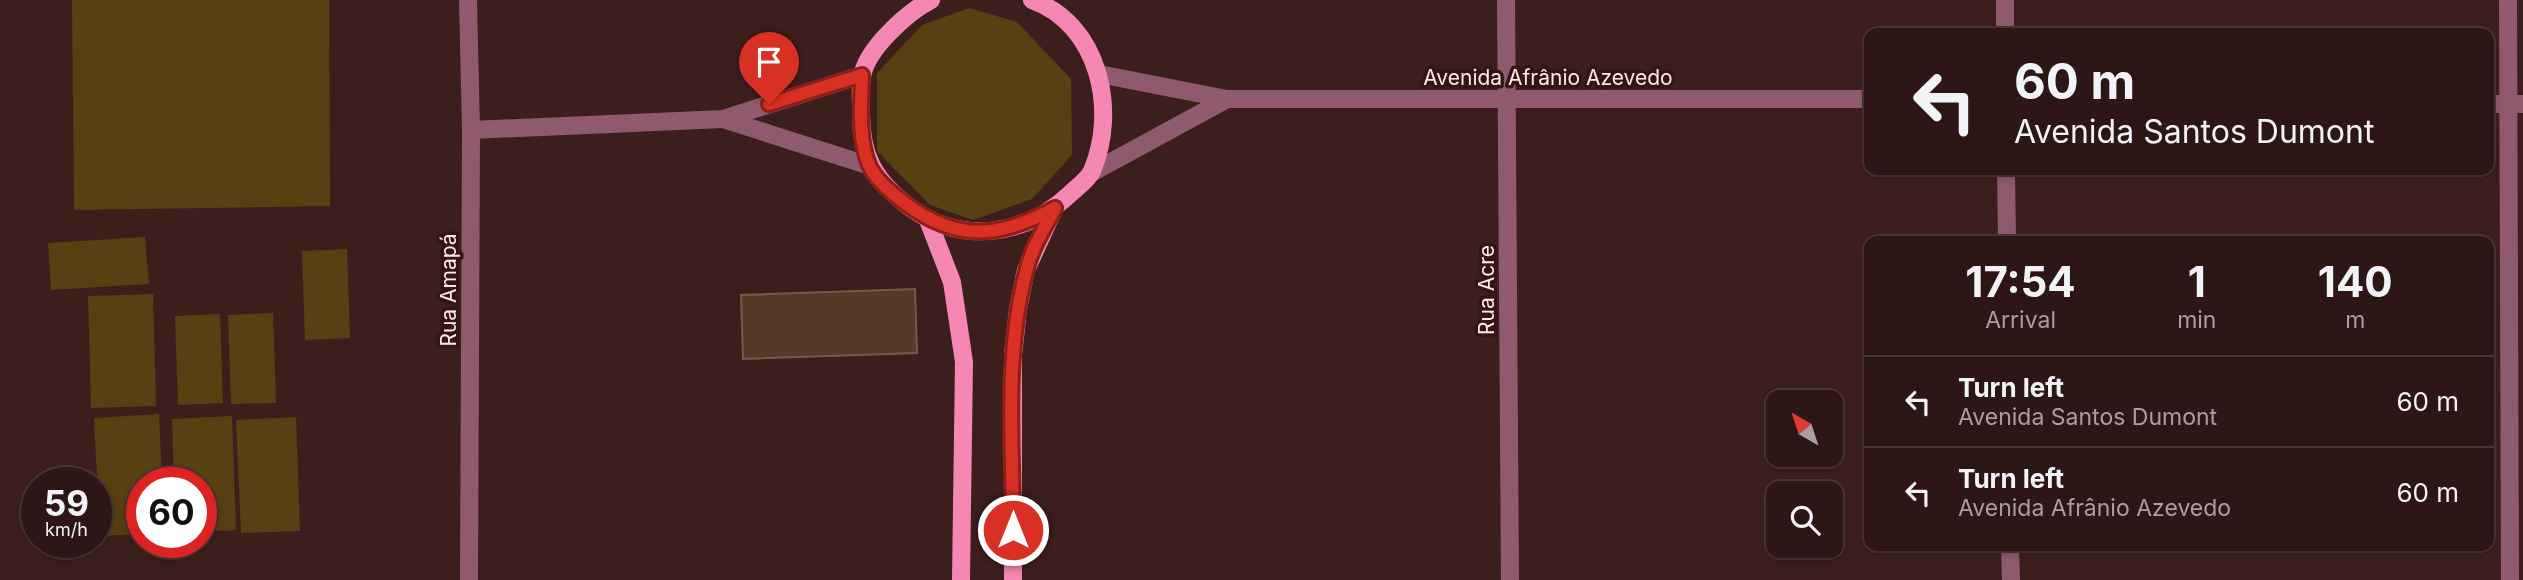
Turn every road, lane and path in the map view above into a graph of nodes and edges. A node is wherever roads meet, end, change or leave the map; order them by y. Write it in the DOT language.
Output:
graph roads {
  1 [pos="468,0"];
  2 [pos="910,0"];
  3 [pos="931,0"];
  4 [pos="1506,0"];
  5 [pos="2005,0"];
  6 [pos="2508,0"];
  7 [pos="1038,1"];
  8 [pos="898,23"];
  9 [pos="2005,28"];
  10 [pos="1099,74"];
  11 [pos="862,75"];
  12 [pos="1227,99"];
  13 [pos="1864,99"];
  14 [pos="1507,100"];
  15 [pos="2494,104"];
  16 [pos="2516,104"];
  17 [pos="723,119"];
  18 [pos="471,130"];
  19 [pos="870,166"];
  20 [pos="1091,173"];
  21 [pos="2006,175"];
  22 [pos="1055,208"];
  23 [pos="928,220"];
  24 [pos="2007,236"];
  25 [pos="2010,551"];
  26 [pos="469,580"];
  27 [pos="961,580"];
  28 [pos="1013,580"];
  29 [pos="1510,580"];
  30 [pos="2011,580"];
  31 [pos="2510,580"];
  1 -- 18 [label="street, Rua Amapá"];
  2 -- 8 [label="main road"];
  3 -- 8 [label="main road"];
  4 -- 14 [label="street, Rua Acre"];
  5 -- 9 [label="street"];
  6 -- 16 [label="street"];
  7 -- 10 [label="main road"];
  8 -- 11 [label="main road"];
  10 -- 12 [label="street, Avenida Afrânio Azevedo"];
  10 -- 20 [label="main road"];
  11 -- 17 [label="street"];
  11 -- 19 [label="main road"];
  12 -- 14 [label="street, Avenida Afrânio Azevedo"];
  12 -- 20 [label="street, Avenida Afrânio Azevedo"];
  13 -- 14 [label="street, Avenida Afrânio Azevedo"];
  14 -- 29 [label="street, Rua Acre"];
  15 -- 16 [label="street"];
  16 -- 31 [label="street"];
  17 -- 18 [label="street"];
  17 -- 19 [label="street"];
  18 -- 26 [label="street, Rua Amapá"];
  19 -- 23 [label="main road"];
  20 -- 22 [label="main road"];
  21 -- 24 [label="street"];
  22 -- 23 [label="main road"];
  22 -- 28 [label="main road"];
  23 -- 27 [label="main road"];
  25 -- 30 [label="street"];
}
